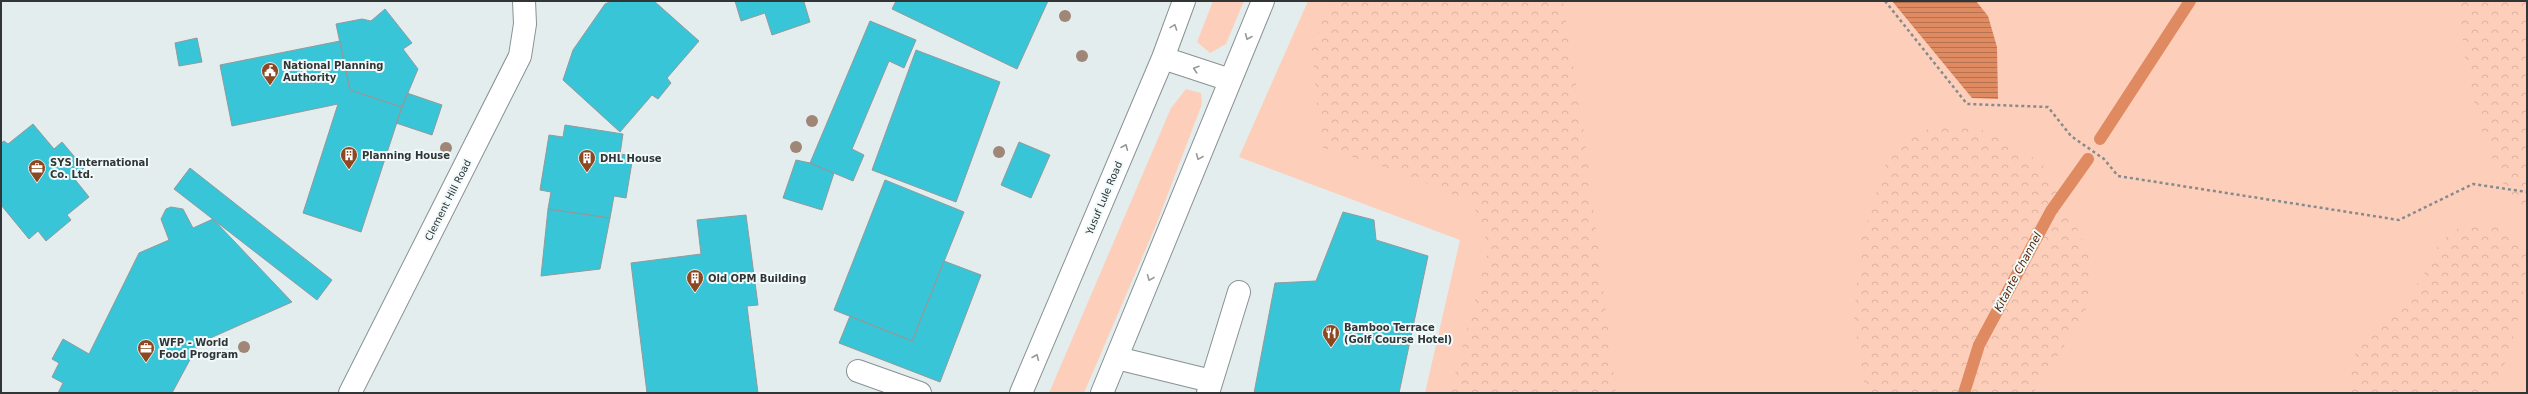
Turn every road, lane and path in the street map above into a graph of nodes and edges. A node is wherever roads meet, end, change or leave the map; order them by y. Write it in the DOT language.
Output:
graph roads {
  1 [pos="524,1"];
  2 [pos="1184,1"];
  3 [pos="1263,1"];
  4 [pos="1885,1"];
  5 [pos="1163,58"];
  6 [pos="1230,80"];
  7 [pos="2527,192"];
  8 [pos="1239,292"];
  9 [pos="1117,358"];
  10 [pos="858,371"];
  11 [pos="1209,387"];
  12 [pos="350,393"];
  13 [pos="920,393"];
  14 [pos="1021,393"];
  15 [pos="1102,393"];
  1 -- 12 [label="main road, Clement Hill Road"];
  5 -- 2 [label="main road, Yusuf Lule Road, one-way"];
  3 -- 6 [label="main road, one-way"];
  4 -- 7 [label="path"];
  6 -- 5 [label="main road, one-way"];
  14 -- 5 [label="main road, Yusuf Lule Road, one-way"];
  6 -- 9 [label="main road, one-way"];
  8 -- 11 [label="main road"];
  9 -- 11 [label="main road"];
  9 -- 15 [label="main road"];
  10 -- 13 [label="main road"];
}
